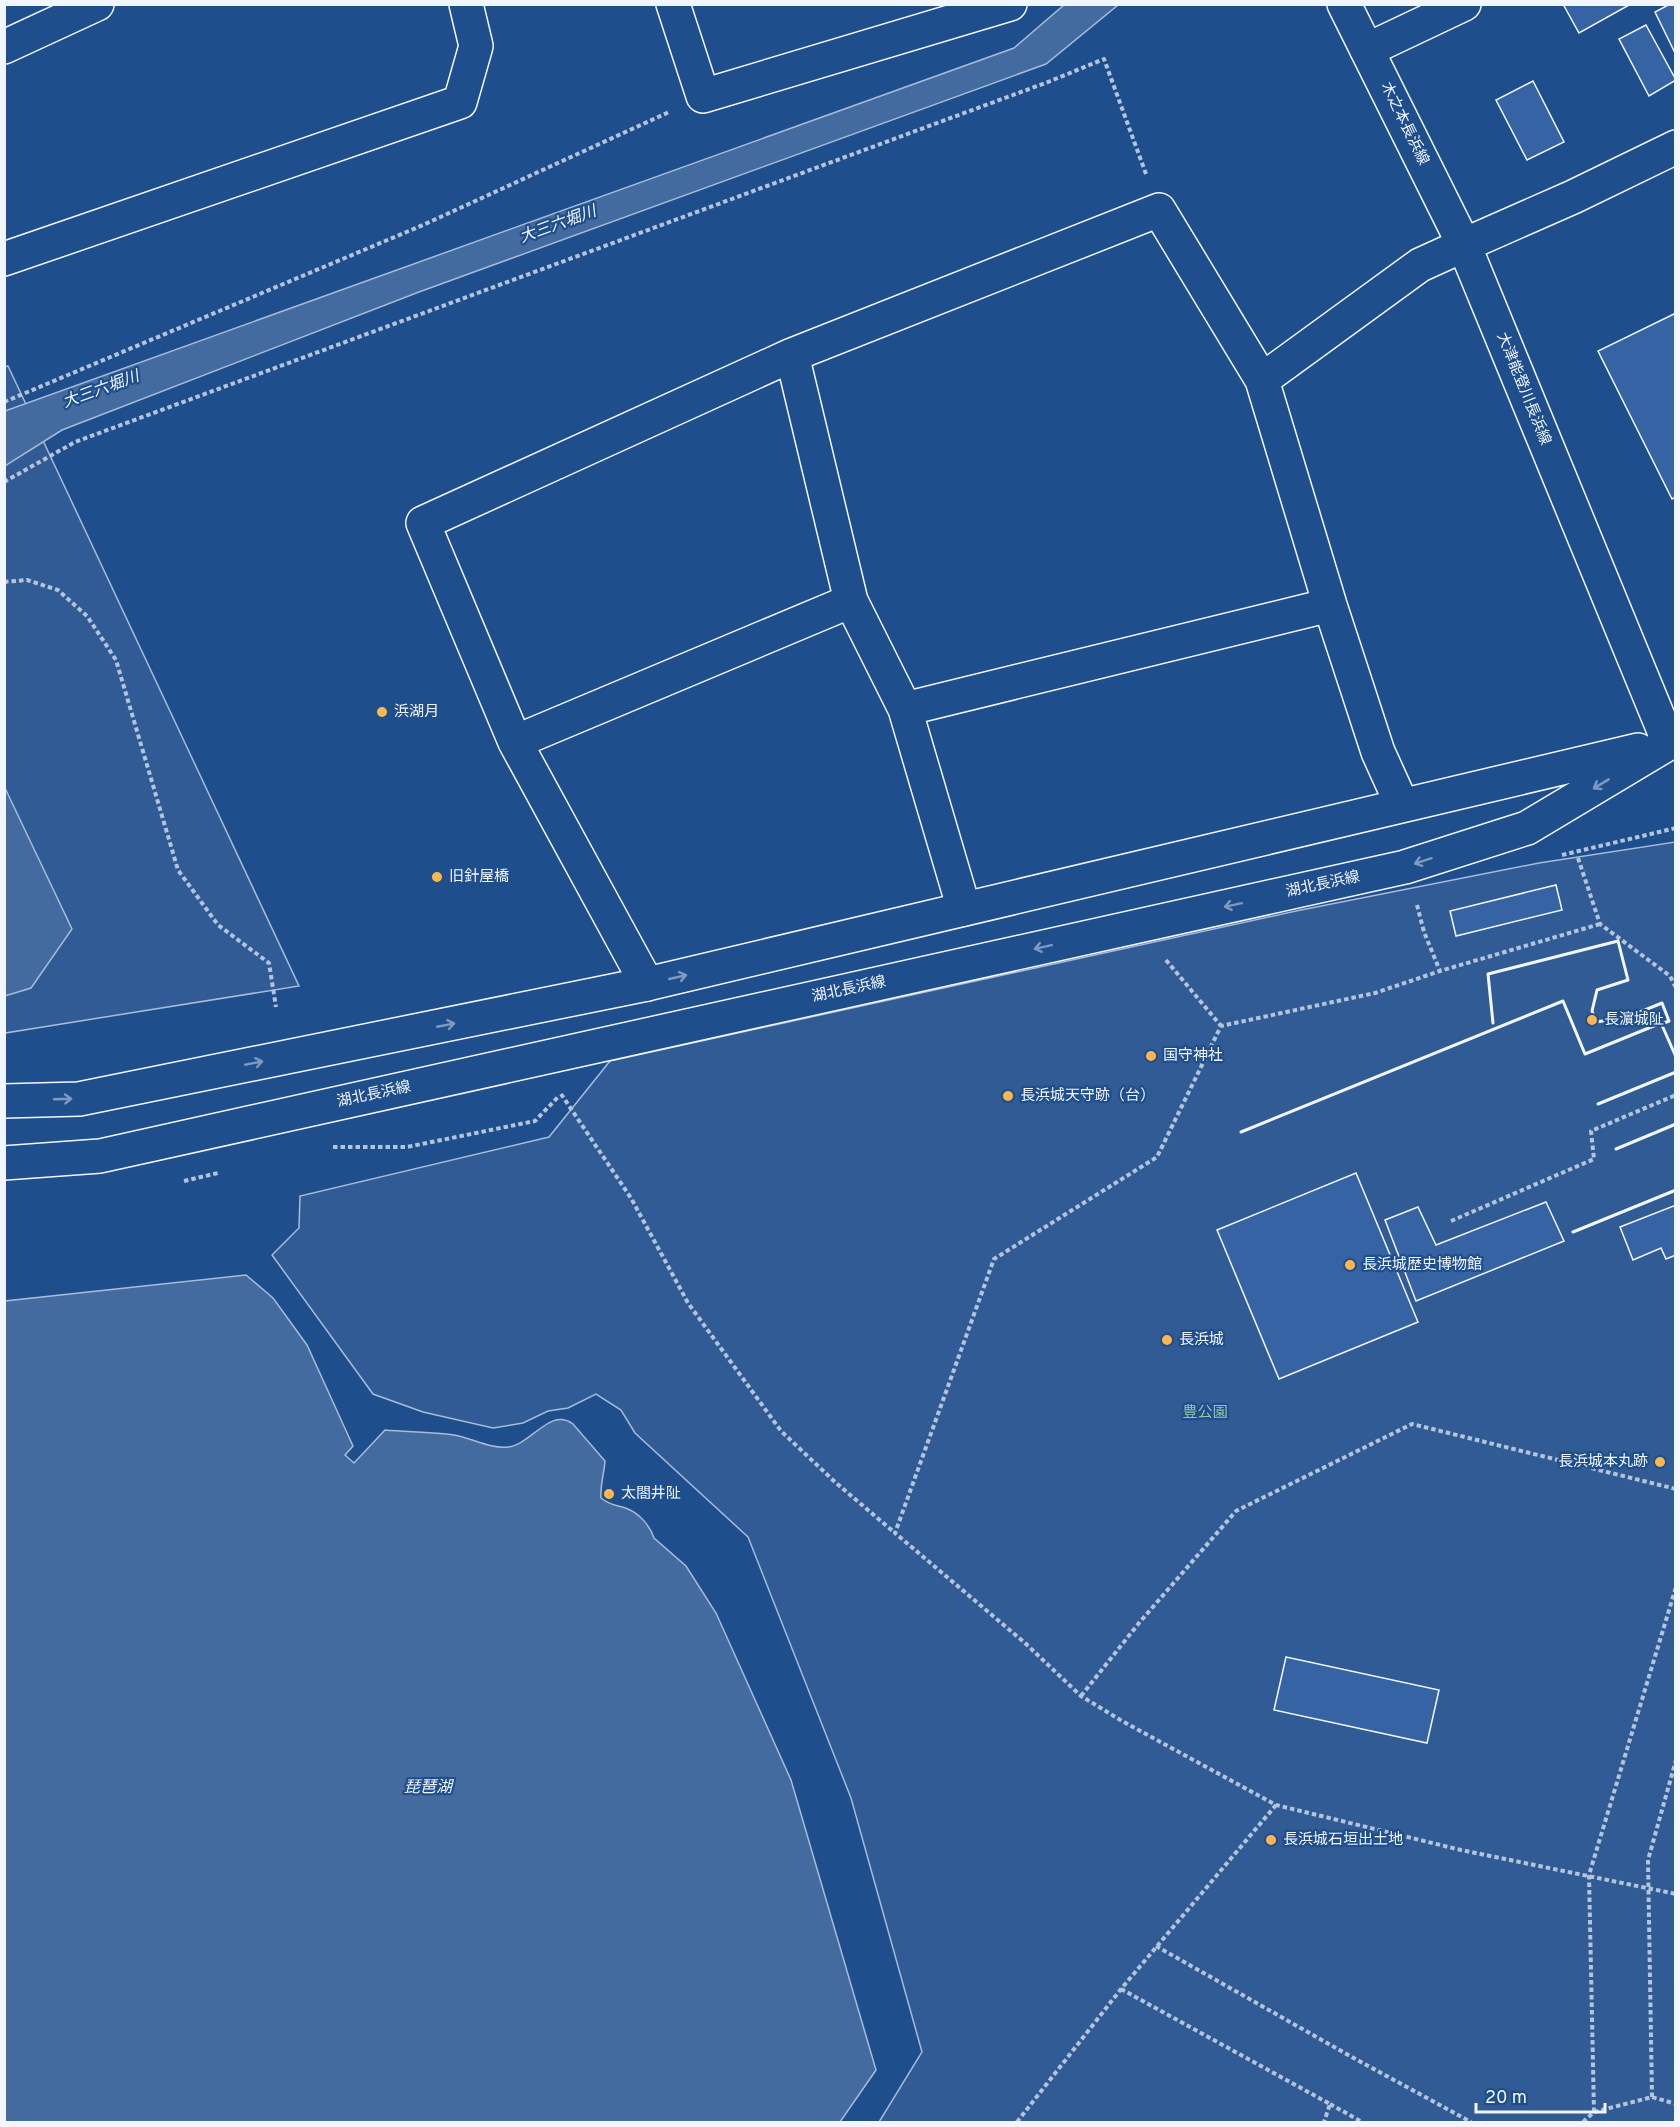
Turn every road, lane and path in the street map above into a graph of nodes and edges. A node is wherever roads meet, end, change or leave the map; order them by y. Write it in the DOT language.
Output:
graph roads {
  1 [pos="98,4"];
  2 [pos="466,4"];
  3 [pos="673,4"];
  4 [pos="1010,4"];
  5 [pos="1344,4"];
  6 [pos="1464,4"];
  7 [pos="4,47"];
  8 [pos="1367,50"];
  9 [pos="703,96"];
  10 [pos="1676,147"];
  11 [pos="1159,210"];
  12 [pos="1464,244"];
  13 [pos="4,260"];
  14 [pos="792,356"];
  15 [pos="1262,380"];
  16 [pos="4,402"];
  17 [pos="4,482"];
  18 [pos="4,582"];
  19 [pos="851,601"];
  20 [pos="1330,605"];
  21 [pos="904,709"];
  22 [pos="515,742"];
  23 [pos="1672,743"];
  24 [pos="1402,805"];
  25 [pos="1578,858"];
  26 [pos="1414,898"];
  27 [pos="964,909"];
  28 [pos="1600,924"];
  29 [pos="1161,954"];
  30 [pos="1440,971"];
  31 [pos="647,984"];
  32 [pos="1676,988"];
  33 [pos="276,1007"];
  34 [pos="1221,1026"];
  35 [pos="573,1090"];
  36 [pos="561,1094"];
  37 [pos="1676,1095"];
  38 [pos="4,1101"];
  39 [pos="332,1147"];
  40 [pos="4,1163"];
  41 [pos="229,1170"];
  42 [pos="172,1182"];
  43 [pos="1451,1221"];
  44 [pos="1676,1489"];
  45 [pos="895,1533"];
  46 [pos="1676,1587"];
  47 [pos="1081,1696"];
  48 [pos="1676,1760"];
  49 [pos="1276,1805"];
  50 [pos="1588,1875"];
  51 [pos="1648,1888"];
  52 [pos="1676,1894"];
  53 [pos="1156,1946"];
  54 [pos="1121,1989"];
  55 [pos="1652,2097"];
  56 [pos="1330,2104"];
  57 [pos="1676,2104"];
  58 [pos="1594,2112"];
  59 [pos="1017,2122"];
  60 [pos="1324,2122"];
  61 [pos="1362,2122"];
  62 [pos="1472,2122"];
  63 [pos="1583,2122"];
  1 -- 7 [label="street"];
  2 -- 13 [label="street"];
  3 -- 9 [label="street"];
  4 -- 9 [label="street"];
  5 -- 8 [label="street, 木之本長浜線"];
  6 -- 8 [label="street"];
  8 -- 12 [label="street, 木之本長浜線"];
  9 -- 16 [label="path"];
  10 -- 12 [label="street"];
  11 -- 14 [label="street"];
  11 -- 15 [label="street"];
  11 -- 17 [label="path"];
  12 -- 15 [label="street"];
  12 -- 23 [label="street, 大津能登川長浜線"];
  14 -- 19 [label="street"];
  14 -- 22 [label="street"];
  15 -- 20 [label="street"];
  18 -- 33 [label="path"];
  19 -- 21 [label="street"];
  19 -- 22 [label="street"];
  20 -- 21 [label="street"];
  20 -- 24 [label="street"];
  21 -- 27 [label="street"];
  22 -- 31 [label="street"];
  23 -- 24 [label="street"];
  23 -- 40 [label="street, 湖北長浜線, one-way"];
  24 -- 27 [label="street"];
  25 -- 28 [label="path"];
  26 -- 30 [label="path"];
  31 -- 27 [label="street, one-way"];
  28 -- 30 [label="path"];
  28 -- 32 [label="path"];
  29 -- 34 [label="path"];
  30 -- 34 [label="path"];
  38 -- 31 [label="street, one-way"];
  34 -- 45 [label="path"];
  35 -- 36 [label="path"];
  36 -- 39 [label="path"];
  36 -- 45 [label="path"];
  37 -- 43 [label="path"];
  41 -- 42 [label="path"];
  44 -- 47 [label="path"];
  45 -- 47 [label="path"];
  46 -- 50 [label="path"];
  47 -- 49 [label="path"];
  48 -- 51 [label="path"];
  49 -- 50 [label="path"];
  49 -- 53 [label="path"];
  50 -- 51 [label="path"];
  50 -- 58 [label="path"];
  51 -- 52 [label="path"];
  51 -- 55 [label="path"];
  53 -- 54 [label="path"];
  53 -- 62 [label="path"];
  54 -- 56 [label="path"];
  54 -- 59 [label="path"];
  55 -- 57 [label="path"];
  55 -- 58 [label="path"];
  56 -- 60 [label="path"];
  56 -- 61 [label="path"];
  58 -- 63 [label="path"];
}
